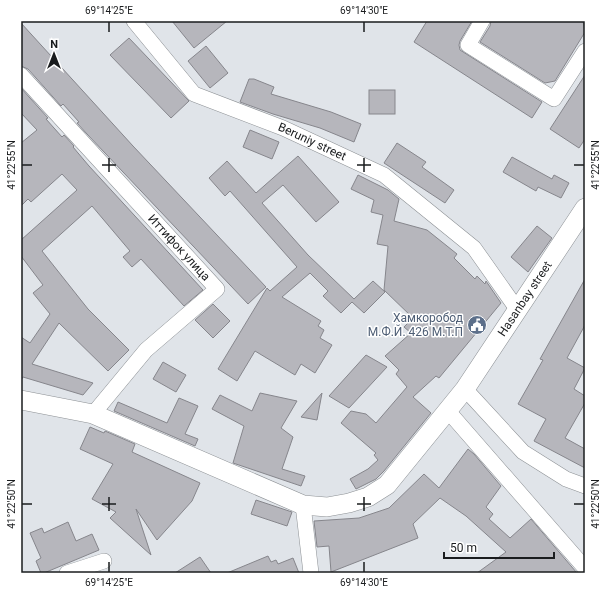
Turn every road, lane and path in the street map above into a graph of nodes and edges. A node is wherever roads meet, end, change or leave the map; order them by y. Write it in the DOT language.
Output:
graph roads {
  1 [pos="134,21"];
  2 [pos="482,21"];
  3 [pos="585,51"];
  4 [pos="580,69"];
  5 [pos="21,75"];
  6 [pos="585,208"];
  7 [pos="517,309"];
  8 [pos="465,389"];
  9 [pos="21,400"];
  10 [pos="448,411"];
  11 [pos="93,414"];
  12 [pos="585,486"];
  13 [pos="303,505"];
  14 [pos="104,561"];
  15 [pos="585,568"];
  16 [pos="67,573"];
  17 [pos="311,573"];
  1 -- 7 [label="street, Beruniy street"];
  2 -- 4 [label="street"];
  3 -- 4 [label="street"];
  5 -- 11 [label="street, Иттифок улица"];
  6 -- 7 [label="street, Hasanbay street"];
  7 -- 8 [label="street, Hasanbay street"];
  8 -- 10 [label="street"];
  8 -- 12 [label="street"];
  9 -- 11 [label="street"];
  10 -- 13 [label="street"];
  10 -- 15 [label="street"];
  11 -- 13 [label="street"];
  13 -- 17 [label="street"];
  14 -- 16 [label="street"];
}
